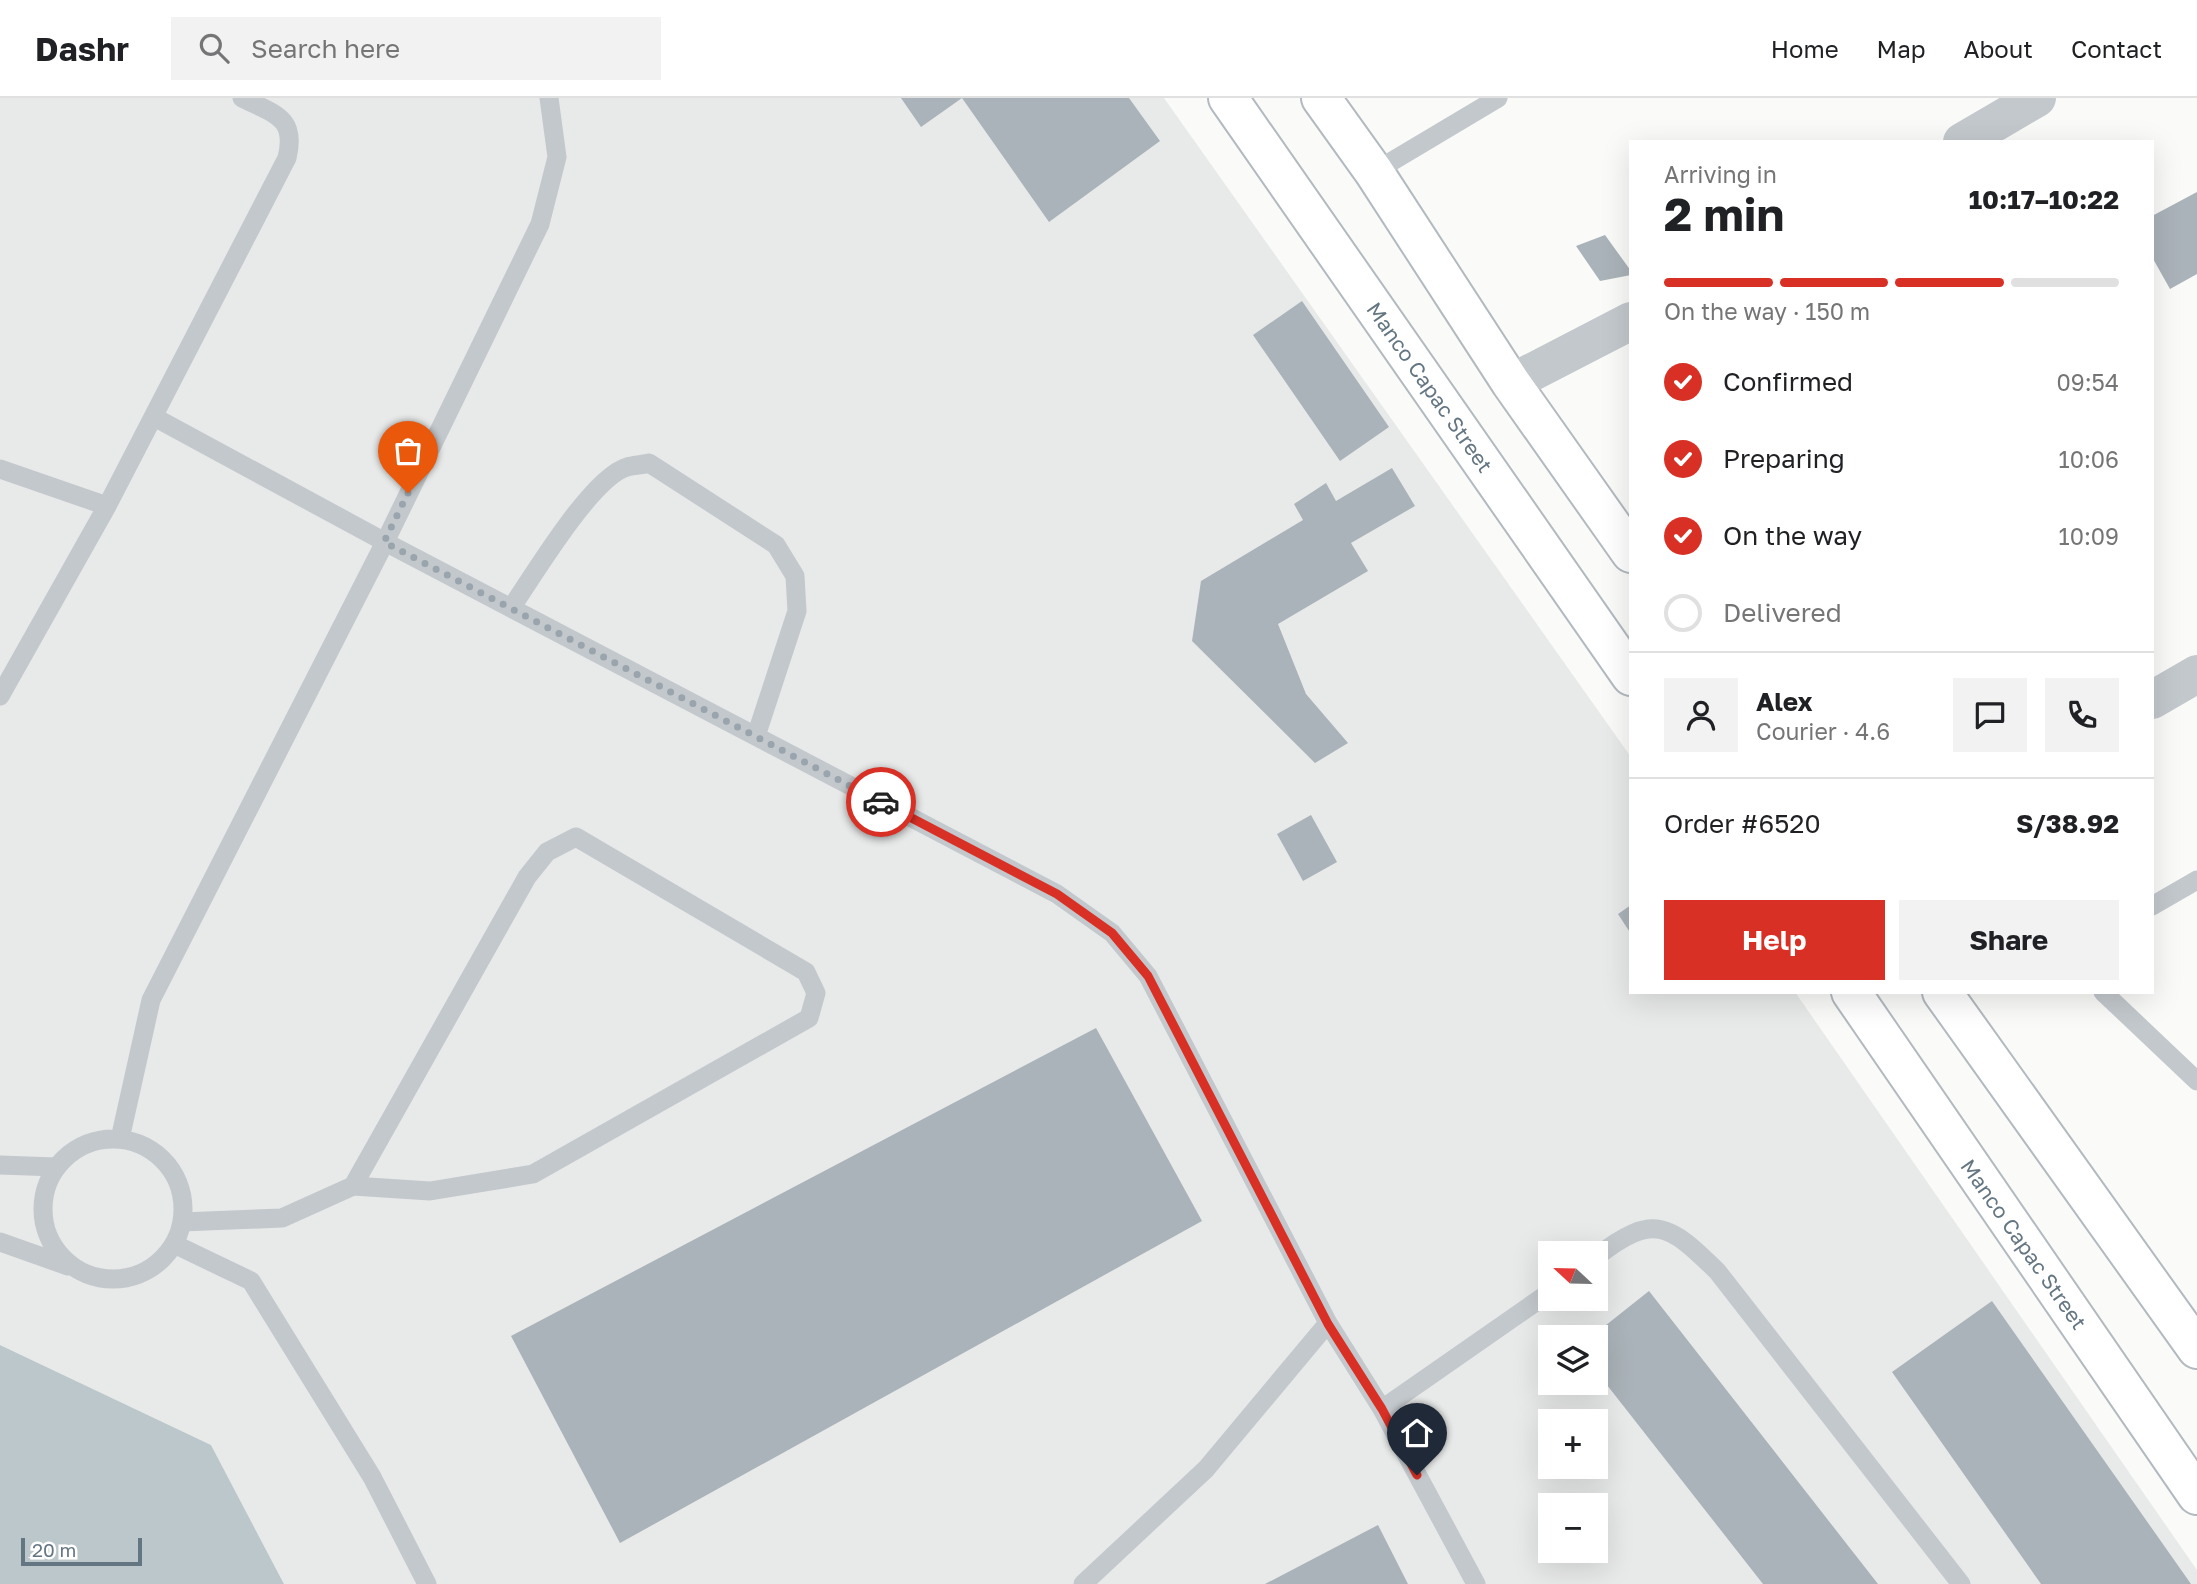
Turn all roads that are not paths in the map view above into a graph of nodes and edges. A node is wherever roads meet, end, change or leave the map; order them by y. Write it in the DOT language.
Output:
graph roads {
  1 [pos="242,98"];
  2 [pos="549,98"];
  3 [pos="1228,98"];
  4 [pos="1321,98"];
  5 [pos="1498,98"];
  6 [pos="2036,98"];
  7 [pos="1965,140"];
  8 [pos="1374,172"];
  9 [pos="1629,322"];
  10 [pos="1511,383"];
  11 [pos="153,416"];
  12 [pos="0,469"];
  13 [pos="107,506"];
  14 [pos="384,542"];
  15 [pos="1629,550"];
  16 [pos="511,608"];
  17 [pos="1629,673"];
  18 [pos="2197,674"];
  19 [pos="0,696"];
  20 [pos="2154,699"];
  21 [pos="756,736"];
  22 [pos="2197,880"];
  23 [pos="2154,905"];
  24 [pos="1852,994"];
  25 [pos="1943,994"];
  26 [pos="2106,994"];
  27 [pos="2197,1081"];
  28 [pos="120,1139"];
  29 [pos="0,1165"];
  30 [pos="56,1167"];
  31 [pos="353,1185"];
  32 [pos="181,1222"];
  33 [pos="0,1242"];
  34 [pos="174,1244"];
  35 [pos="1608,1248"];
  36 [pos="76,1269"];
  37 [pos="1538,1300"];
  38 [pos="1328,1324"];
  39 [pos="2197,1349"];
  40 [pos="1382,1409"];
  41 [pos="2197,1495"];
  42 [pos="427,1584"];
  43 [pos="1083,1584"];
  44 [pos="1476,1584"];
  45 [pos="1961,1584"];
  1 -- 11 [label="lane"];
  2 -- 14 [label="lane"];
  3 -- 17 [label="main road, Manco Capac Street"];
  4 -- 8 [label="main road"];
  5 -- 8 [label="lane"];
  6 -- 7 [label="street"];
  8 -- 10 [label="main road"];
  9 -- 10 [label="street"];
  10 -- 15 [label="main road"];
  11 -- 13 [label="lane"];
  11 -- 14 [label="lane"];
  12 -- 13 [label="lane"];
  13 -- 19 [label="lane"];
  14 -- 16 [label="lane"];
  14 -- 28 [label="lane"];
  16 -- 21 [label="lane"];
  16 -- 21 [label="lane"];
  18 -- 20 [label="street"];
  21 -- 38 [label="lane"];
  22 -- 23 [label="lane"];
  24 -- 41 [label="main road, Manco Capac Street"];
  25 -- 39 [label="main road"];
  26 -- 27 [label="lane"];
  28 -- 30 [label="lane"];
  28 -- 32 [label="lane"];
  29 -- 30 [label="lane"];
  30 -- 36 [label="lane"];
  31 -- 31 [label="lane"];
  31 -- 32 [label="lane"];
  32 -- 34 [label="lane"];
  33 -- 36 [label="lane"];
  34 -- 36 [label="lane"];
  34 -- 42 [label="lane"];
  35 -- 45 [label="lane"];
  37 -- 40 [label="lane"];
  38 -- 40 [label="lane"];
  38 -- 43 [label="lane"];
  40 -- 44 [label="lane"];
}
